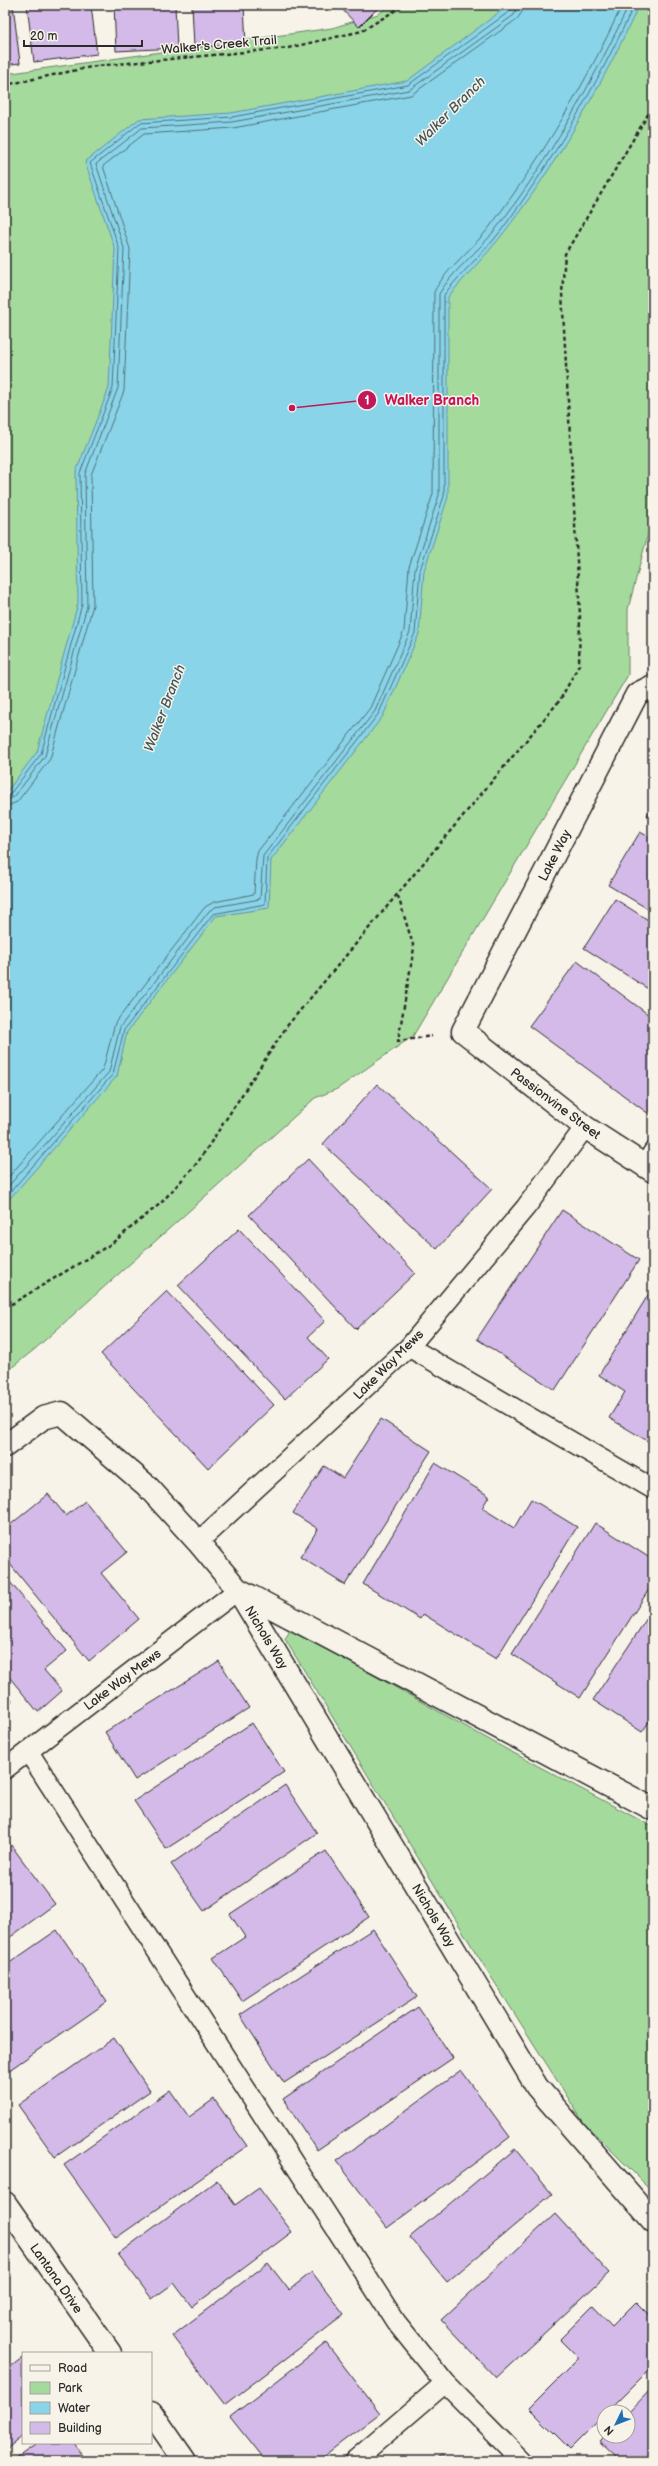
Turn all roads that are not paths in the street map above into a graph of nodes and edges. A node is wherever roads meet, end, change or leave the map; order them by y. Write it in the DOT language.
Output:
graph roads {
  1 [pos="653,686"];
  2 [pos="463,1031"];
  3 [pos="585,1127"];
  4 [pos="650,1163"];
  5 [pos="409,1347"];
  6 [pos="5,1446"];
  7 [pos="653,1489"];
  8 [pos="198,1542"];
  9 [pos="238,1590"];
  10 [pos="28,1751"];
  11 [pos="5,1769"];
  12 [pos="653,1810"];
  13 [pos="5,2203"];
  14 [pos="653,2221"];
  15 [pos="109,2352"];
  16 [pos="445,2384"];
  17 [pos="152,2413"];
  18 [pos="185,2461"];
  19 [pos="354,2461"];
  20 [pos="522,2461"];
  1 -- 2 [label="street, Lake Way"];
  2 -- 3 [label="street, Passionvine Street"];
  3 -- 4 [label="street, Passionvine Street"];
  3 -- 5 [label="lane, Lake Way Mews"];
  5 -- 7 [label="lane"];
  5 -- 8 [label="lane, Lake Way Mews"];
  6 -- 8 [label="street, Nichols Way"];
  8 -- 9 [label="street, Nichols Way"];
  9 -- 10 [label="lane, Lake Way Mews"];
  9 -- 12 [label="street, Nichols Way"];
  9 -- 14 [label="street, Nichols Way"];
  10 -- 11 [label="lane, Lake Way Mews"];
  10 -- 16 [label="lane"];
  13 -- 15 [label="street, Lantana Drive"];
  16 -- 19 [label="lane"];
  16 -- 20 [label="lane"];
  17 -- 18 [label="street"];
}
